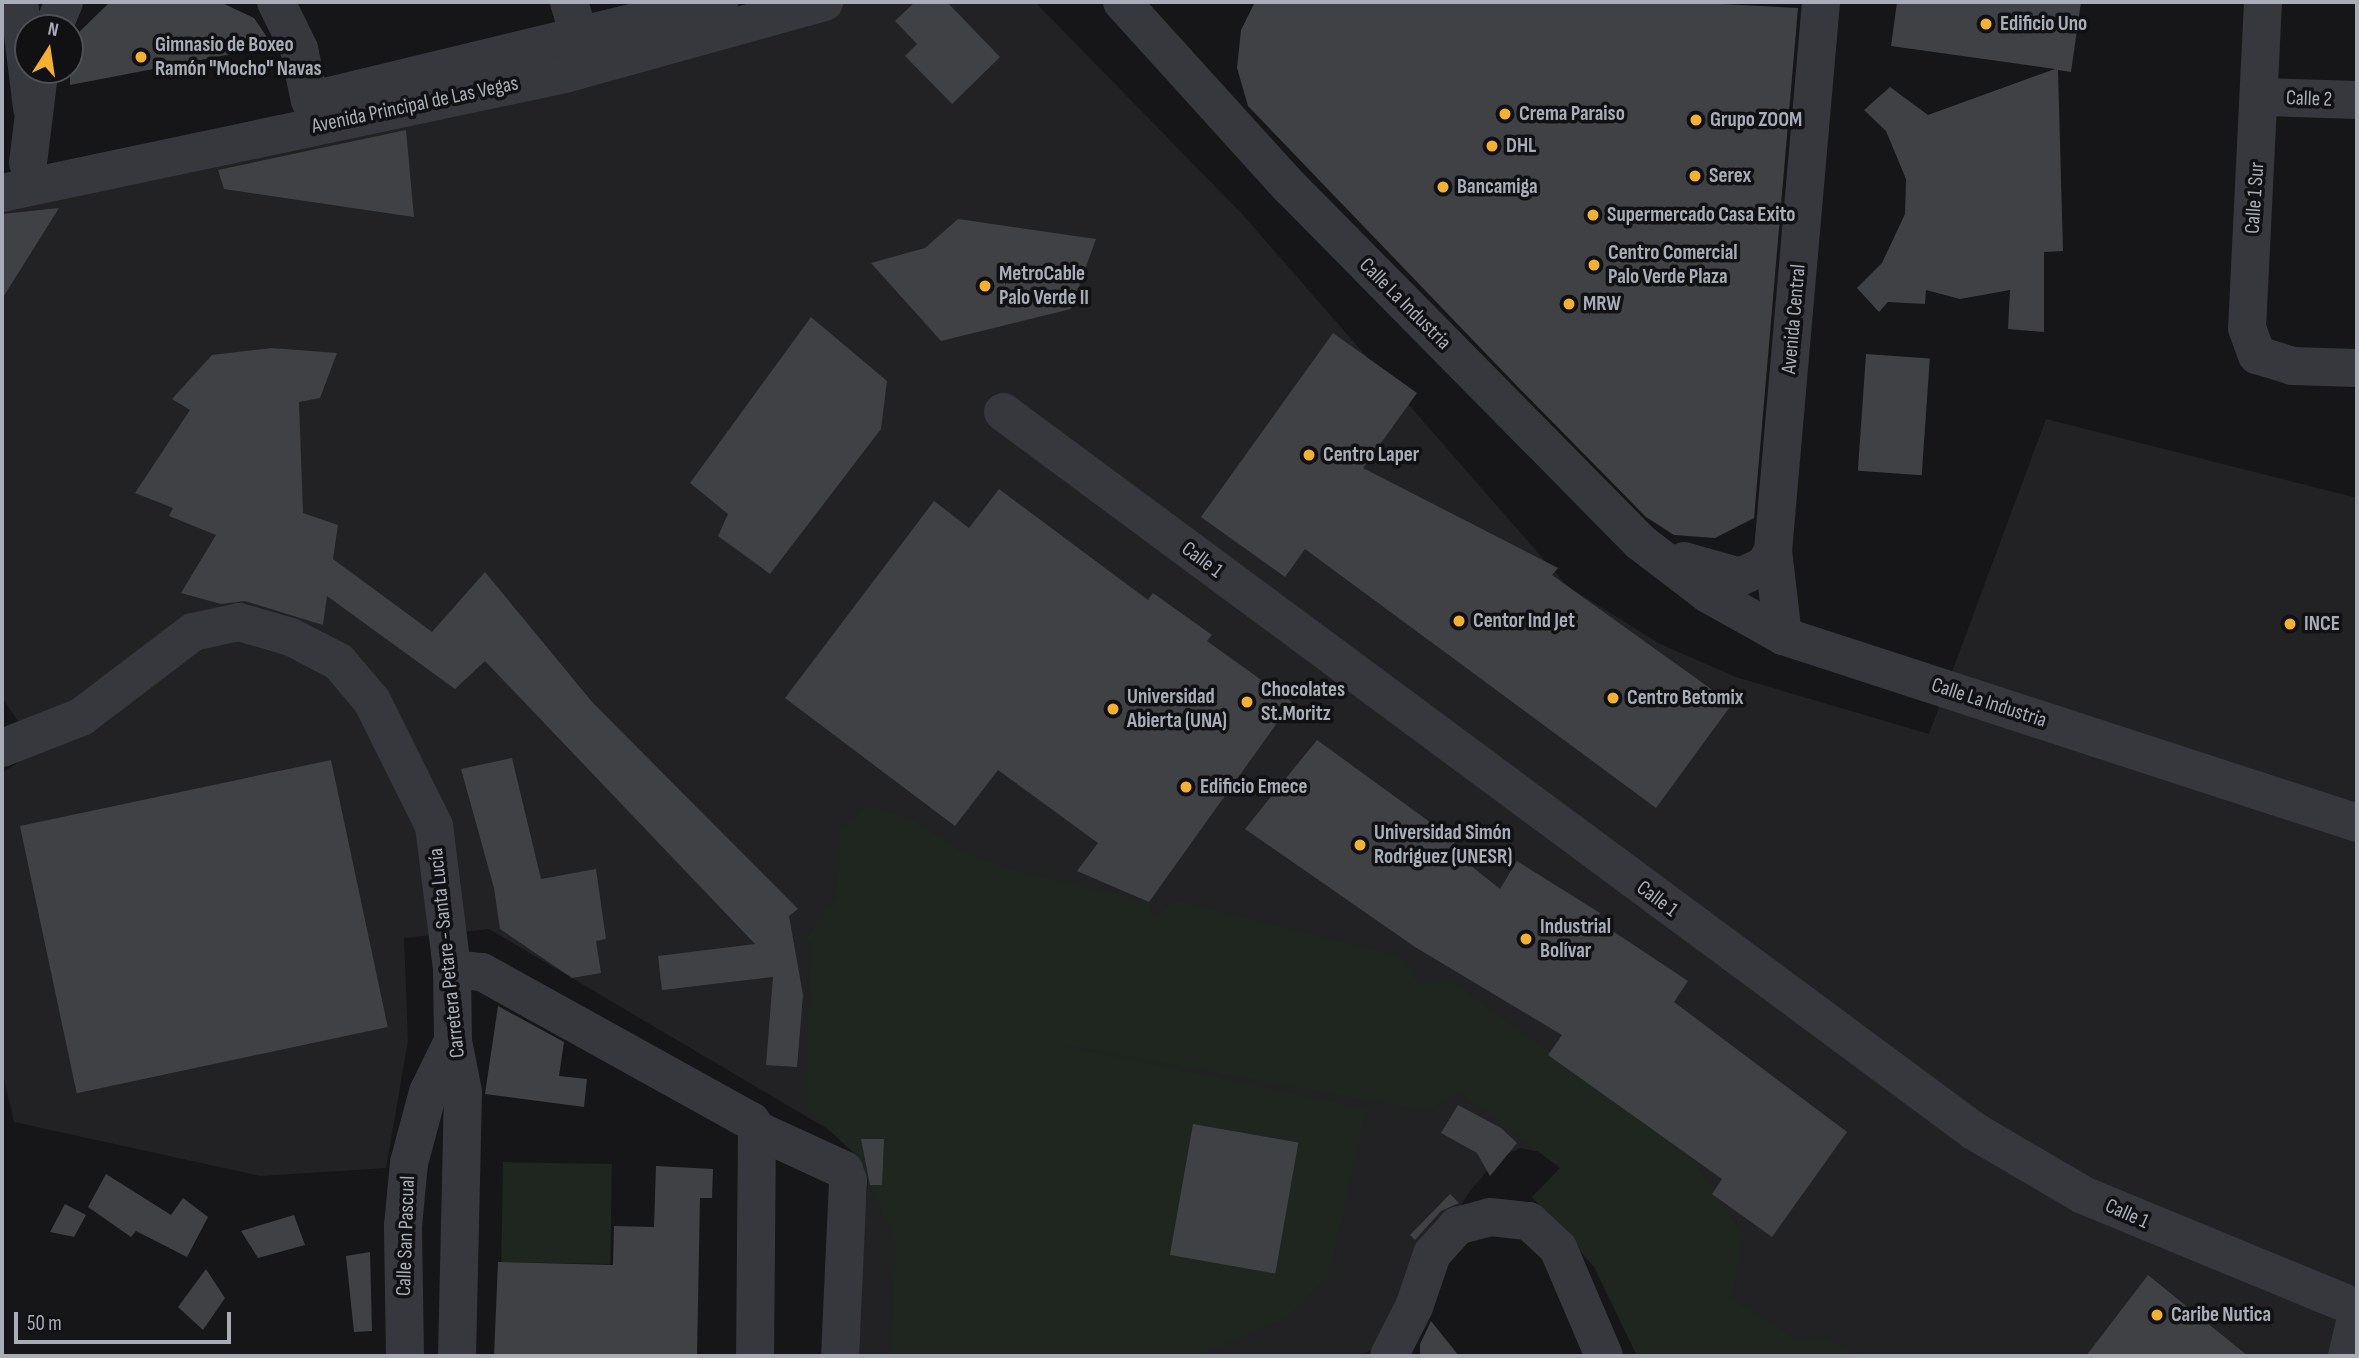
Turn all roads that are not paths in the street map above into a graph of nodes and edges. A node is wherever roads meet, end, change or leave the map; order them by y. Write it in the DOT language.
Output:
graph roads {
  1 [pos="19,2"];
  2 [pos="276,2"];
  3 [pos="719,2"];
  4 [pos="824,2"];
  5 [pos="1099,2"];
  6 [pos="1821,2"];
  7 [pos="2263,2"];
  8 [pos="1139,7"];
  9 [pos="574,18"];
  10 [pos="565,74"];
  11 [pos="38,84"];
  12 [pos="2262,97"];
  13 [pos="2357,100"];
  14 [pos="310,101"];
  15 [pos="32,108"];
  16 [pos="15,166"];
  17 [pos="2,193"];
  18 [pos="2357,368"];
  19 [pos="1003,412"];
  20 [pos="1640,542"];
  21 [pos="1773,551"];
  22 [pos="1783,636"];
  23 [pos="2,748"];
  24 [pos="2357,824"];
  25 [pos="452,969"];
  26 [pos="453,1041"];
  27 [pos="757,1130"];
  28 [pos="2357,1308"];
  29 [pos="2357,1314"];
  30 [pos="405,1356"];
  31 [pos="457,1356"];
  32 [pos="755,1356"];
  33 [pos="840,1356"];
  34 [pos="1389,1356"];
  35 [pos="1604,1356"];
  36 [pos="2347,1356"];
  1 -- 15 [label="street"];
  2 -- 14 [label="street"];
  3 -- 9 [label="street, Avenida Principal de Las Vegas"];
  4 -- 10 [label="street, Avenida Principal de Las Vegas"];
  5 -- 8 [label="street"];
  6 -- 21 [label="street, Avenida Central"];
  7 -- 12 [label="street, Calle 1 Sur"];
  8 -- 20 [label="street, Calle La Industria"];
  9 -- 10 [label="street"];
  9 -- 14 [label="street, Avenida Principal de Las Vegas"];
  10 -- 17 [label="street, Avenida Principal de Las Vegas"];
  11 -- 15 [label="street"];
  12 -- 13 [label="street, Calle 2"];
  12 -- 18 [label="street, Calle 1 Sur"];
  14 -- 16 [label="street, Avenida Principal de Las Vegas"];
  15 -- 16 [label="street"];
  19 -- 28 [label="street, Calle 1"];
  20 -- 21 [label="street, Calle La Industria"];
  20 -- 22 [label="street, Calle La Industria"];
  21 -- 22 [label="street, Avenida Central"];
  22 -- 24 [label="street, Calle La Industria"];
  23 -- 25 [label="street, Carretera Petare - Santa Lucía"];
  25 -- 26 [label="street, Carretera Petare - Santa Lucía"];
  25 -- 27 [label="street"];
  26 -- 30 [label="street, Calle San Pascual"];
  26 -- 31 [label="street, Carretera Petare - Santa Lucía"];
  27 -- 32 [label="street"];
  27 -- 33 [label="street"];
  29 -- 36 [label="street"];
  34 -- 35 [label="street"];
}
